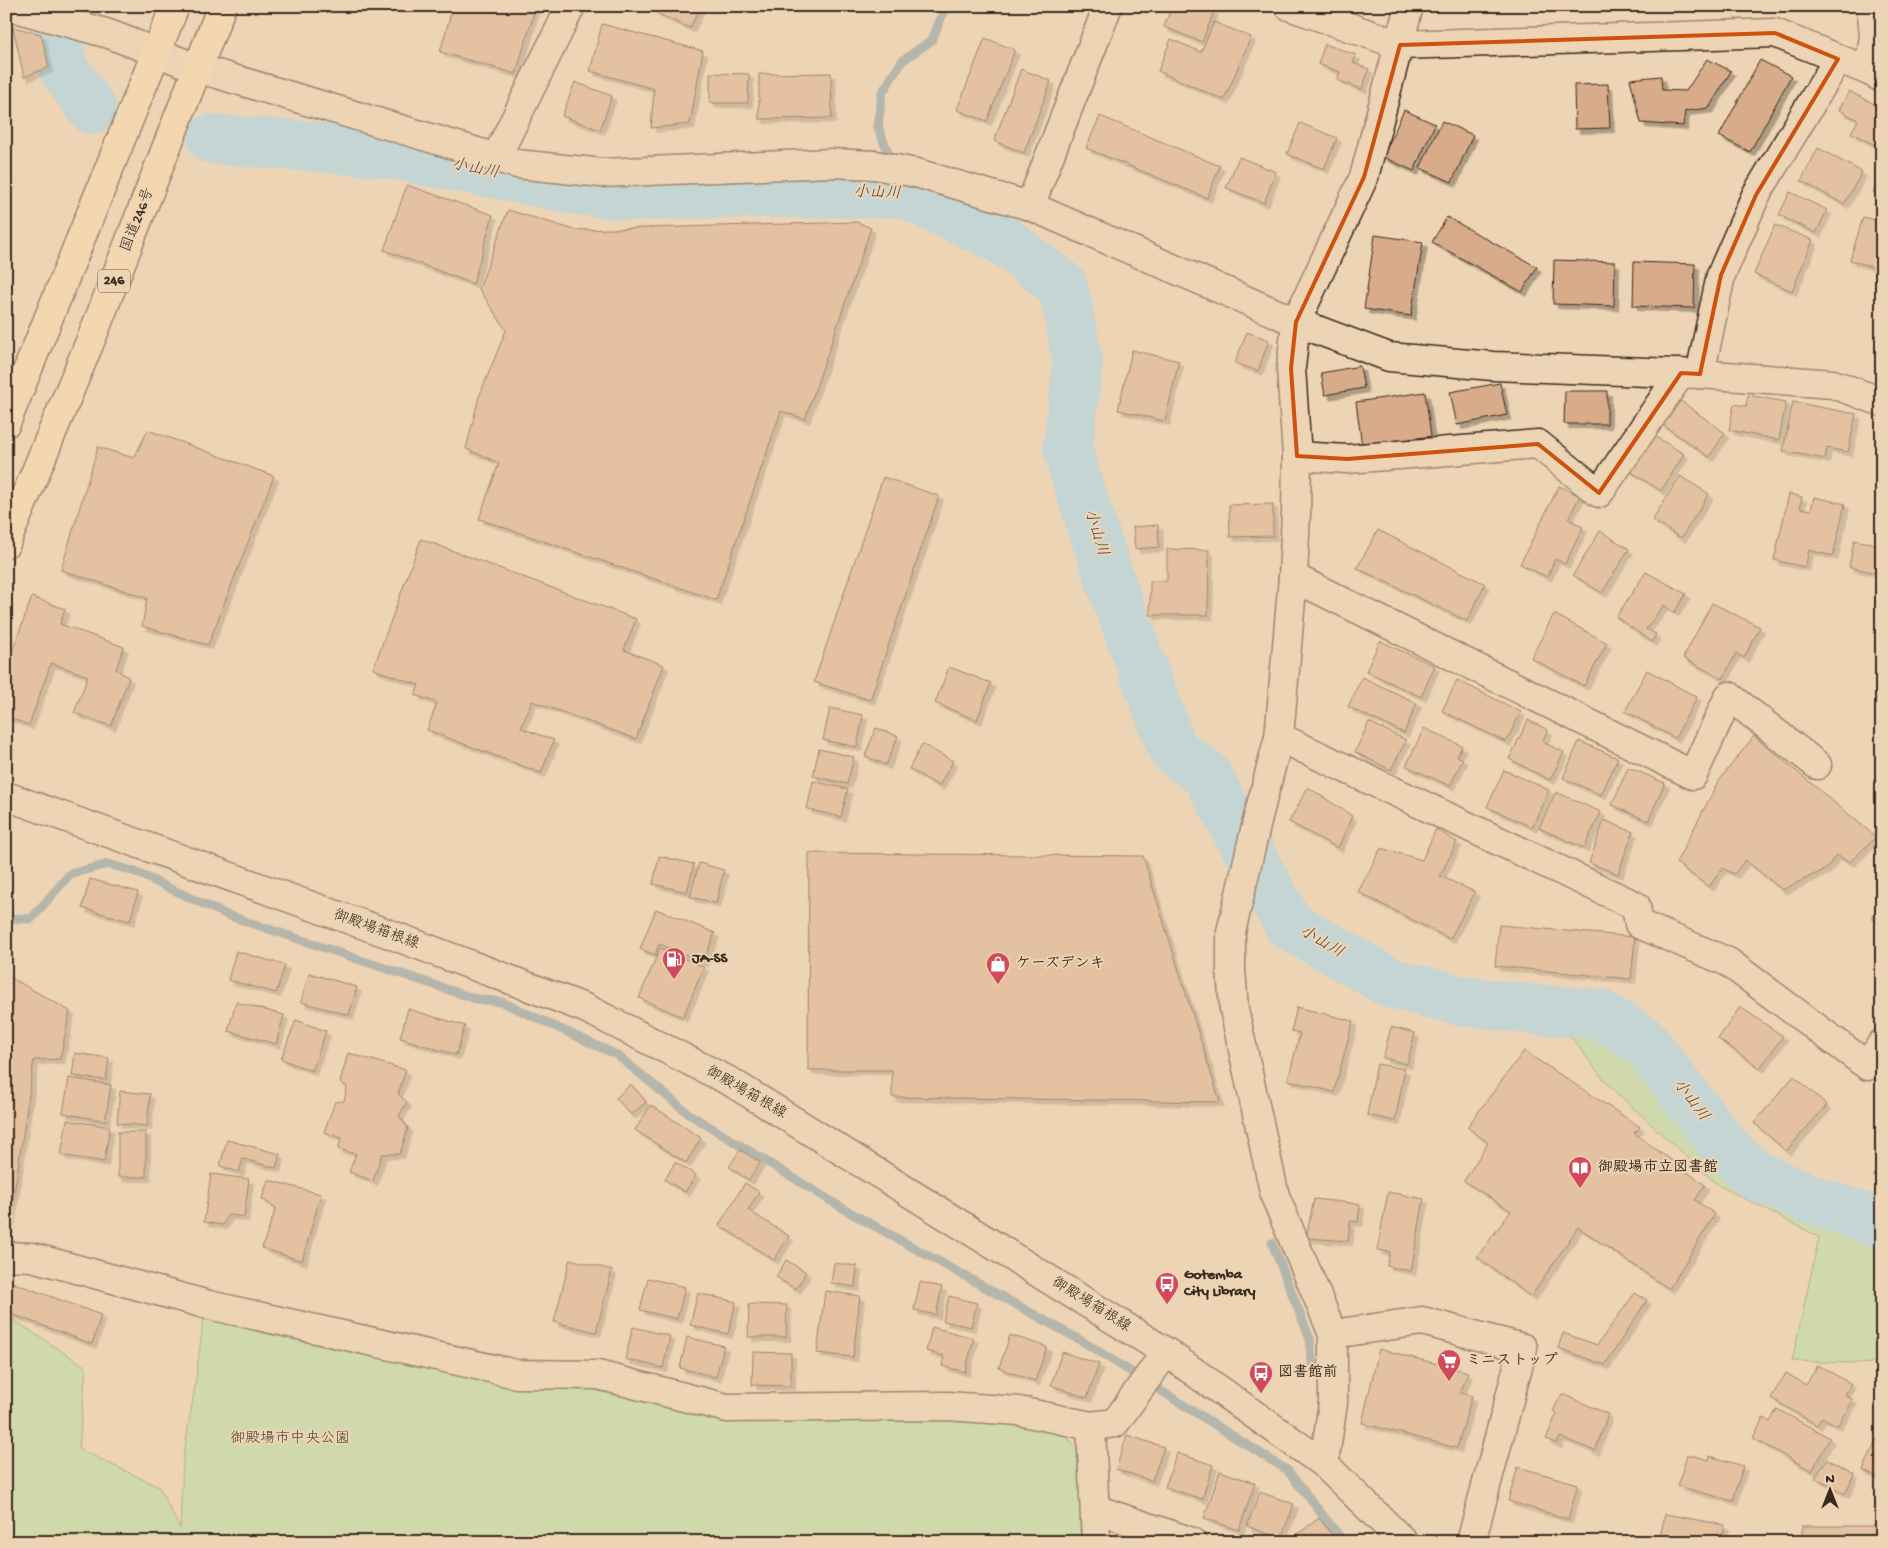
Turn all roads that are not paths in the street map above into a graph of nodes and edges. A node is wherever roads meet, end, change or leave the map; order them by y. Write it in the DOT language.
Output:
graph roads {
  1 [pos="175,6"];
  2 [pos="222,6"];
  3 [pos="570,6"];
  4 [pos="1108,6"];
  5 [pos="1288,6"];
  6 [pos="1409,6"];
  7 [pos="1871,6"];
  8 [pos="21,10"];
  9 [pos="1400,46"];
  10 [pos="156,52"];
  11 [pos="1838,59"];
  12 [pos="197,68"];
  13 [pos="1875,75"];
  14 [pos="496,158"];
  15 [pos="1030,206"];
  16 [pos="1296,322"];
  17 [pos="1691,373"];
  18 [pos="1882,402"];
  19 [pos="8,414"];
  20 [pos="1298,456"];
  21 [pos="6,543"];
  22 [pos="1293,577"];
  23 [pos="1279,737"];
  24 [pos="1817,765"];
  25 [pos="6,796"];
  26 [pos="1882,1043"];
  27 [pos="6,1256"];
  28 [pos="1333,1334"];
  29 [pos="1166,1352"];
  30 [pos="1091,1426"];
  31 [pos="1324,1464"];
  32 [pos="1095,1509"];
  33 [pos="1096,1542"];
  34 [pos="1192,1542"];
  35 [pos="1404,1542"];
  36 [pos="1471,1542"];
  1 -- 10 [label="highway"];
  2 -- 12 [label="highway, 国道246号 / 246"];
  3 -- 14 [label="street"];
  4 -- 15 [label="street"];
  5 -- 9 [label="street"];
  6 -- 9 [label="street"];
  7 -- 13 [label="street"];
  8 -- 10 [label="street"];
  9 -- 11 [label="street"];
  9 -- 16 [label="street"];
  10 -- 12 [label="street"];
  10 -- 19 [label="highway"];
  11 -- 13 [label="street"];
  11 -- 17 [label="street"];
  12 -- 14 [label="street"];
  12 -- 21 [label="highway, 国道246号 / 246"];
  14 -- 15 [label="street"];
  15 -- 16 [label="street"];
  16 -- 17 [label="street"];
  16 -- 20 [label="street"];
  17 -- 18 [label="street"];
  17 -- 20 [label="street"];
  20 -- 22 [label="street"];
  22 -- 23 [label="street"];
  22 -- 24 [label="street"];
  23 -- 26 [label="street"];
  23 -- 28 [label="street"];
  25 -- 29 [label="street, 御殿場箱根線"];
  27 -- 30 [label="street"];
  28 -- 31 [label="street"];
  28 -- 36 [label="street"];
  29 -- 30 [label="street"];
  29 -- 31 [label="street, 御殿場箱根線"];
  30 -- 32 [label="street"];
  31 -- 35 [label="street, 御殿場箱根線"];
  32 -- 33 [label="street"];
  32 -- 34 [label="street"];
}
